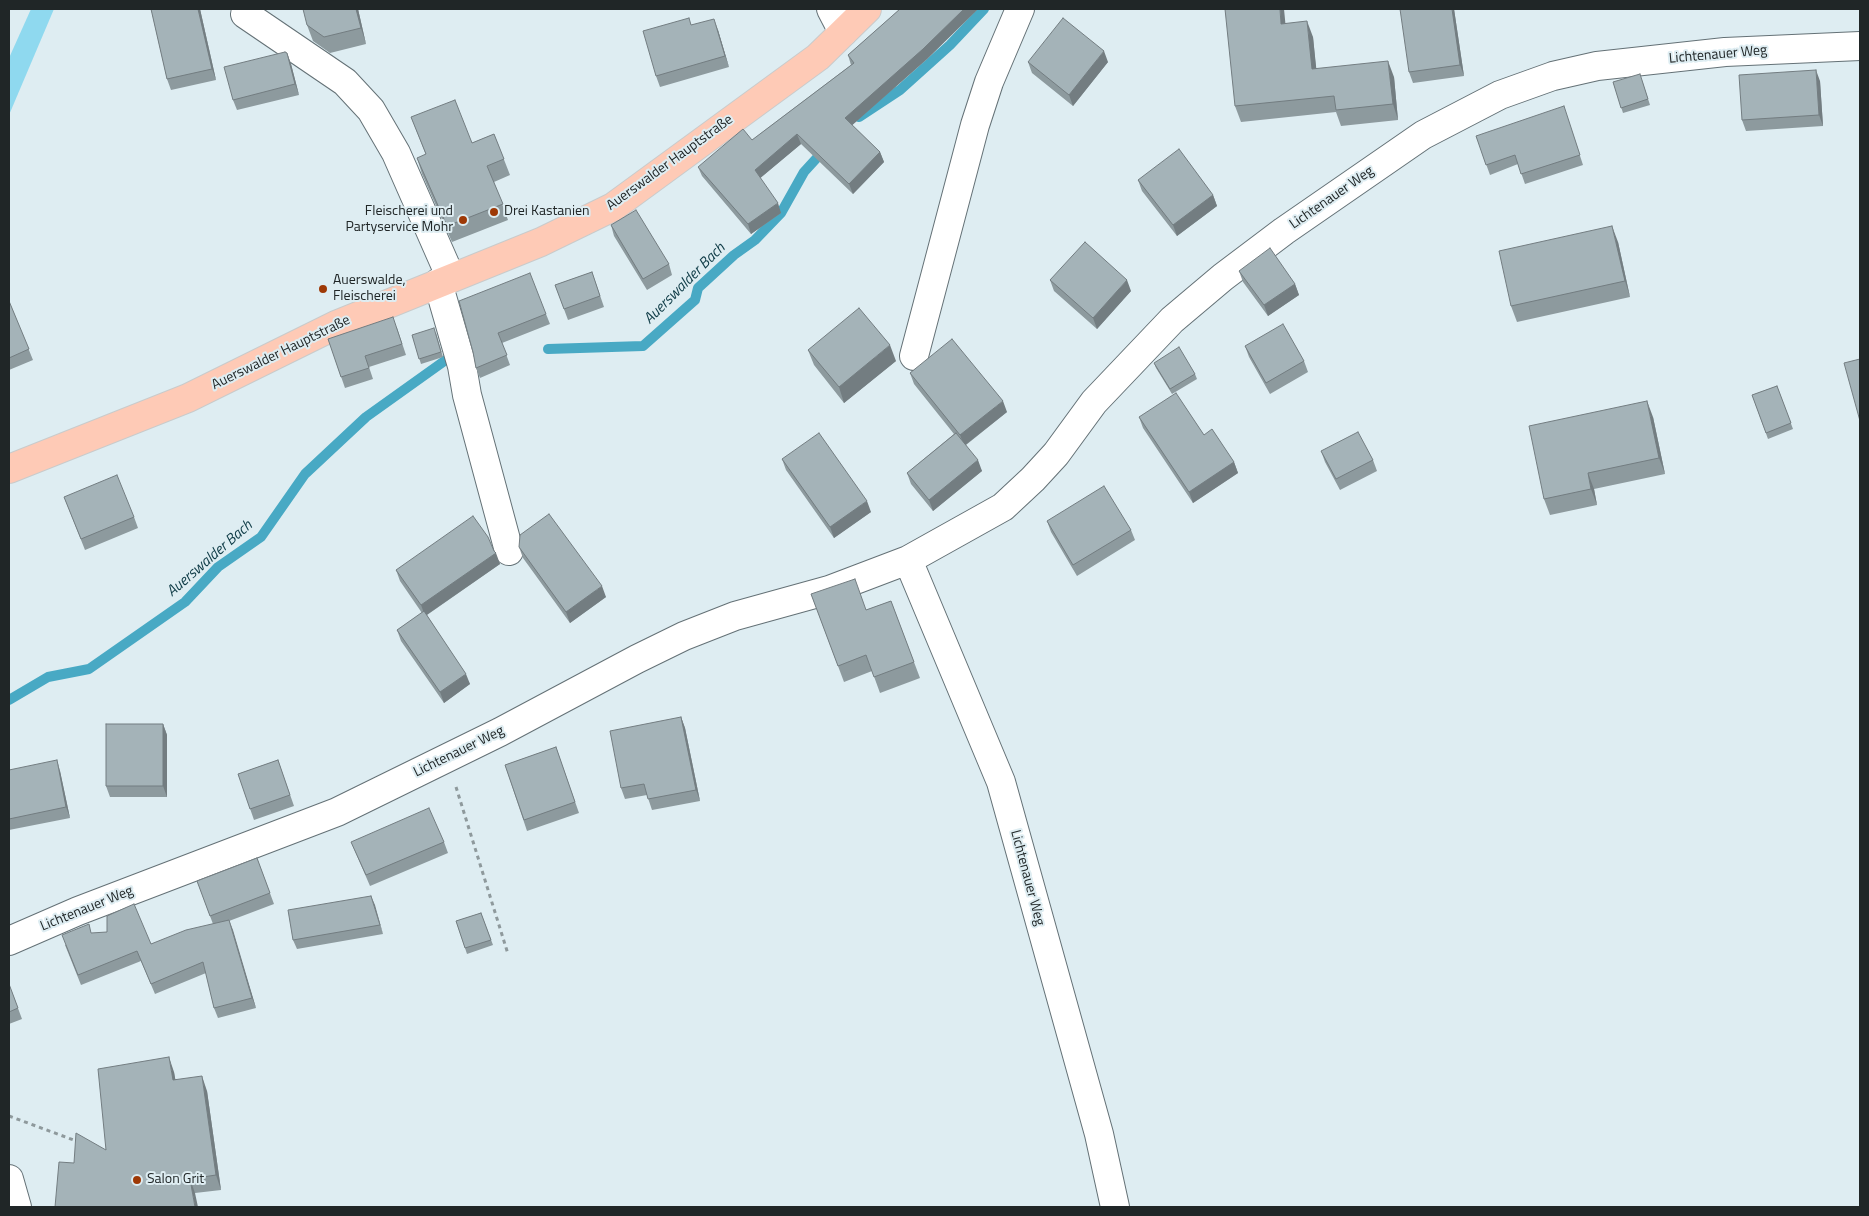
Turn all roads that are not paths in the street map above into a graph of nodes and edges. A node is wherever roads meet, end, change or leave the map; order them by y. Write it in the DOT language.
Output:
graph roads {
  1 [pos="867,9"];
  2 [pos="1020,9"];
  3 [pos="246,14"];
  4 [pos="837,20"];
  5 [pos="1860,46"];
  6 [pos="445,281"];
  7 [pos="914,356"];
  8 [pos="9,469"];
  9 [pos="509,551"];
  10 [pos="908,560"];
  11 [pos="9,941"];
  12 [pos="9,1179"];
  13 [pos="17,1207"];
  14 [pos="1115,1207"];
  1 -- 4 [label="main road, Auerswalder Hauptstraße"];
  2 -- 7 [label="street"];
  3 -- 6 [label="street"];
  4 -- 6 [label="main road, Auerswalder Hauptstraße"];
  5 -- 10 [label="street, Lichtenauer Weg"];
  6 -- 8 [label="main road, Auerswalder Hauptstraße"];
  6 -- 9 [label="street"];
  10 -- 11 [label="street, Lichtenauer Weg"];
  10 -- 14 [label="street, Lichtenauer Weg"];
  12 -- 13 [label="street"];
}
